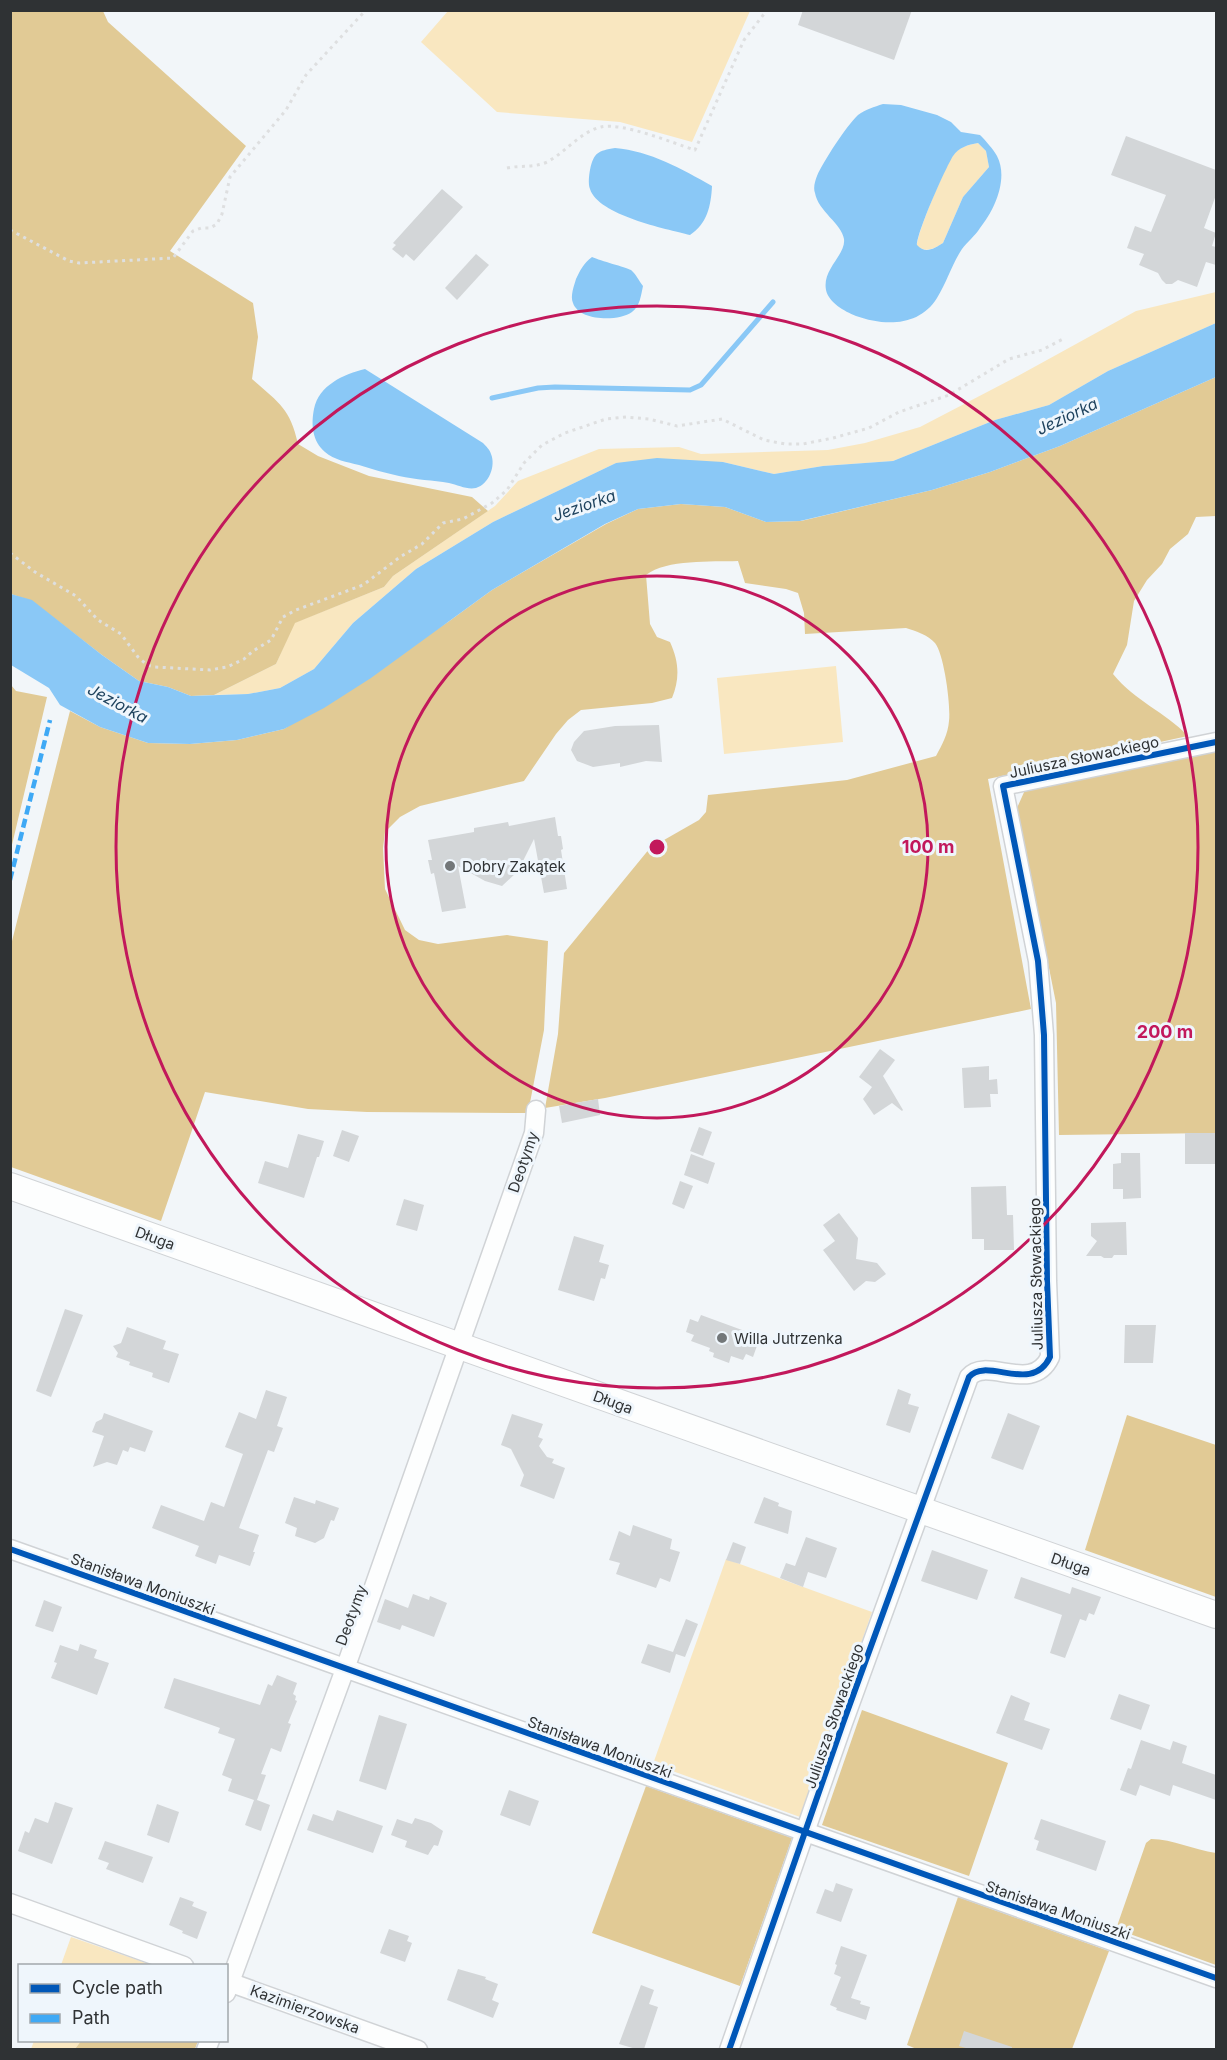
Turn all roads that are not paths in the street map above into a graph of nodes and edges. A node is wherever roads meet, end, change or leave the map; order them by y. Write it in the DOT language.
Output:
graph roads {
  1 [pos="1216,742"];
  2 [pos="536,1110"];
  3 [pos="10,1186"];
  4 [pos="459,1347"];
  5 [pos="921,1511"];
  6 [pos="10,1549"];
  7 [pos="1216,1615"];
  8 [pos="345,1669"];
  9 [pos="806,1833"];
  10 [pos="10,1903"];
  11 [pos="181,1964"];
  12 [pos="1216,1978"];
  13 [pos="228,1985"];
  14 [pos="418,2049"];
  15 [pos="729,2049"];
  1 -- 5 [label="street, Juliusza Słowackiego"];
  2 -- 4 [label="street, Deotymy"];
  3 -- 4 [label="street, Długa"];
  4 -- 5 [label="street, Długa"];
  4 -- 8 [label="street, Deotymy"];
  5 -- 7 [label="street, Długa"];
  5 -- 9 [label="street, Juliusza Słowackiego"];
  6 -- 8 [label="street, Stanisława Moniuszki"];
  8 -- 9 [label="street, Stanisława Moniuszki"];
  8 -- 13 [label="street, Deotymy"];
  9 -- 12 [label="street, Stanisława Moniuszki"];
  9 -- 15 [label="street, Juliusza Słowackiego"];
  10 -- 11 [label="street"];
  13 -- 14 [label="street, Kazimierzowska"];
}
